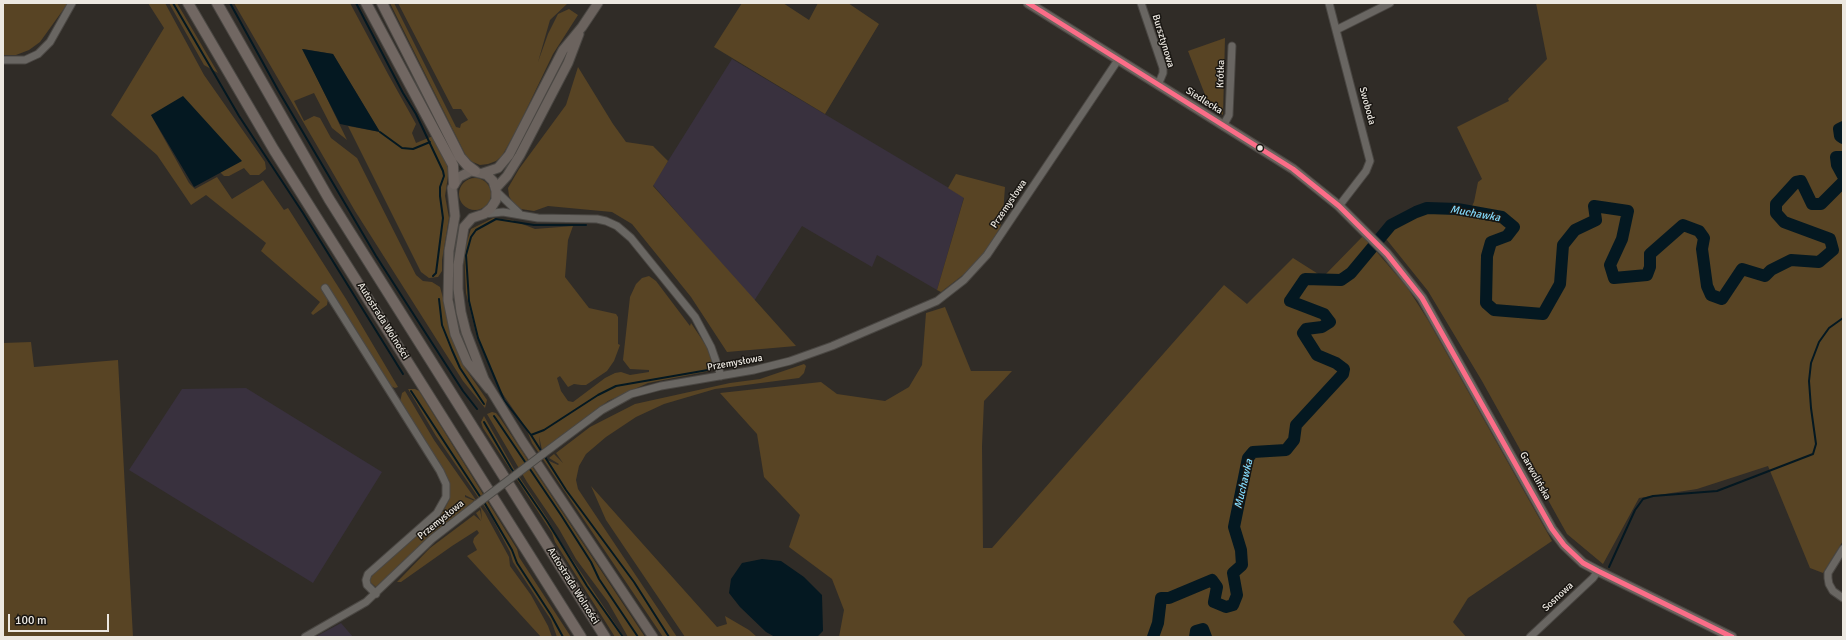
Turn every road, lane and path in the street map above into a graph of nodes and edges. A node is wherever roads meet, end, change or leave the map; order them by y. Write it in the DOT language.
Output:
graph roads {
  1 [pos="72,3"];
  2 [pos="188,3"];
  3 [pos="217,3"];
  4 [pos="366,3"];
  5 [pos="382,3"];
  6 [pos="598,3"];
  7 [pos="1028,3"];
  8 [pos="1140,3"];
  9 [pos="1330,3"];
  10 [pos="1390,3"];
  11 [pos="582,27"];
  12 [pos="1336,30"];
  13 [pos="1232,46"];
  14 [pos="3,60"];
  15 [pos="1118,60"];
  16 [pos="1158,85"];
  17 [pos="1223,126"];
  18 [pos="479,172"];
  19 [pos="454,184"];
  20 [pos="496,190"];
  21 [pos="454,204"];
  22 [pos="1339,206"];
  23 [pos="480,215"];
  24 [pos="520,215"];
  25 [pos="1362,228"];
  26 [pos="325,288"];
  27 [pos="721,376"];
  28 [pos="489,389"];
  29 [pos="1843,549"];
  30 [pos="1598,571"];
  31 [pos="376,594"];
  32 [pos="1841,597"];
  33 [pos="305,637"];
  34 [pos="581,637"];
  35 [pos="605,637"];
  36 [pos="653,637"];
  37 [pos="1530,637"];
  38 [pos="1732,637"];
  1 -- 14 [label="street"];
  2 -- 34 [label="highway, Autostrada Wolności"];
  3 -- 35 [label="highway, Autostrada Wolności"];
  4 -- 19 [label="highway"];
  5 -- 18 [label="highway"];
  6 -- 11 [label="main road"];
  7 -- 15 [label="main road, Siedlecka"];
  8 -- 16 [label="street, Bursztynowa"];
  9 -- 12 [label="street, Swoboda"];
  10 -- 12 [label="street"];
  11 -- 18 [label="main road"];
  11 -- 20 [label="main road"];
  12 -- 22 [label="street, Swoboda"];
  13 -- 17 [label="street, Krótka"];
  15 -- 16 [label="main road, Siedlecka"];
  15 -- 27 [label="street, Przemysłowa"];
  16 -- 17 [label="main road, Siedlecka"];
  17 -- 22 [label="main road, Siedlecka"];
  18 -- 19 [label="main road"];
  18 -- 20 [label="main road"];
  19 -- 21 [label="main road"];
  20 -- 23 [label="main road"];
  20 -- 24 [label="street"];
  21 -- 23 [label="main road"];
  21 -- 28 [label="main road"];
  22 -- 25 [label="main road, Siedlecka"];
  23 -- 24 [label="street"];
  23 -- 28 [label="main road"];
  24 -- 27 [label="street"];
  25 -- 30 [label="main road, Garwolińska"];
  26 -- 31 [label="street"];
  27 -- 31 [label="street, Przemysłowa, bridge"];
  28 -- 36 [label="main road"];
  29 -- 32 [label="street"];
  30 -- 37 [label="street, Sosnowa"];
  30 -- 38 [label="main road, Garwolińska"];
  31 -- 33 [label="street, Przemysłowa"];
}
